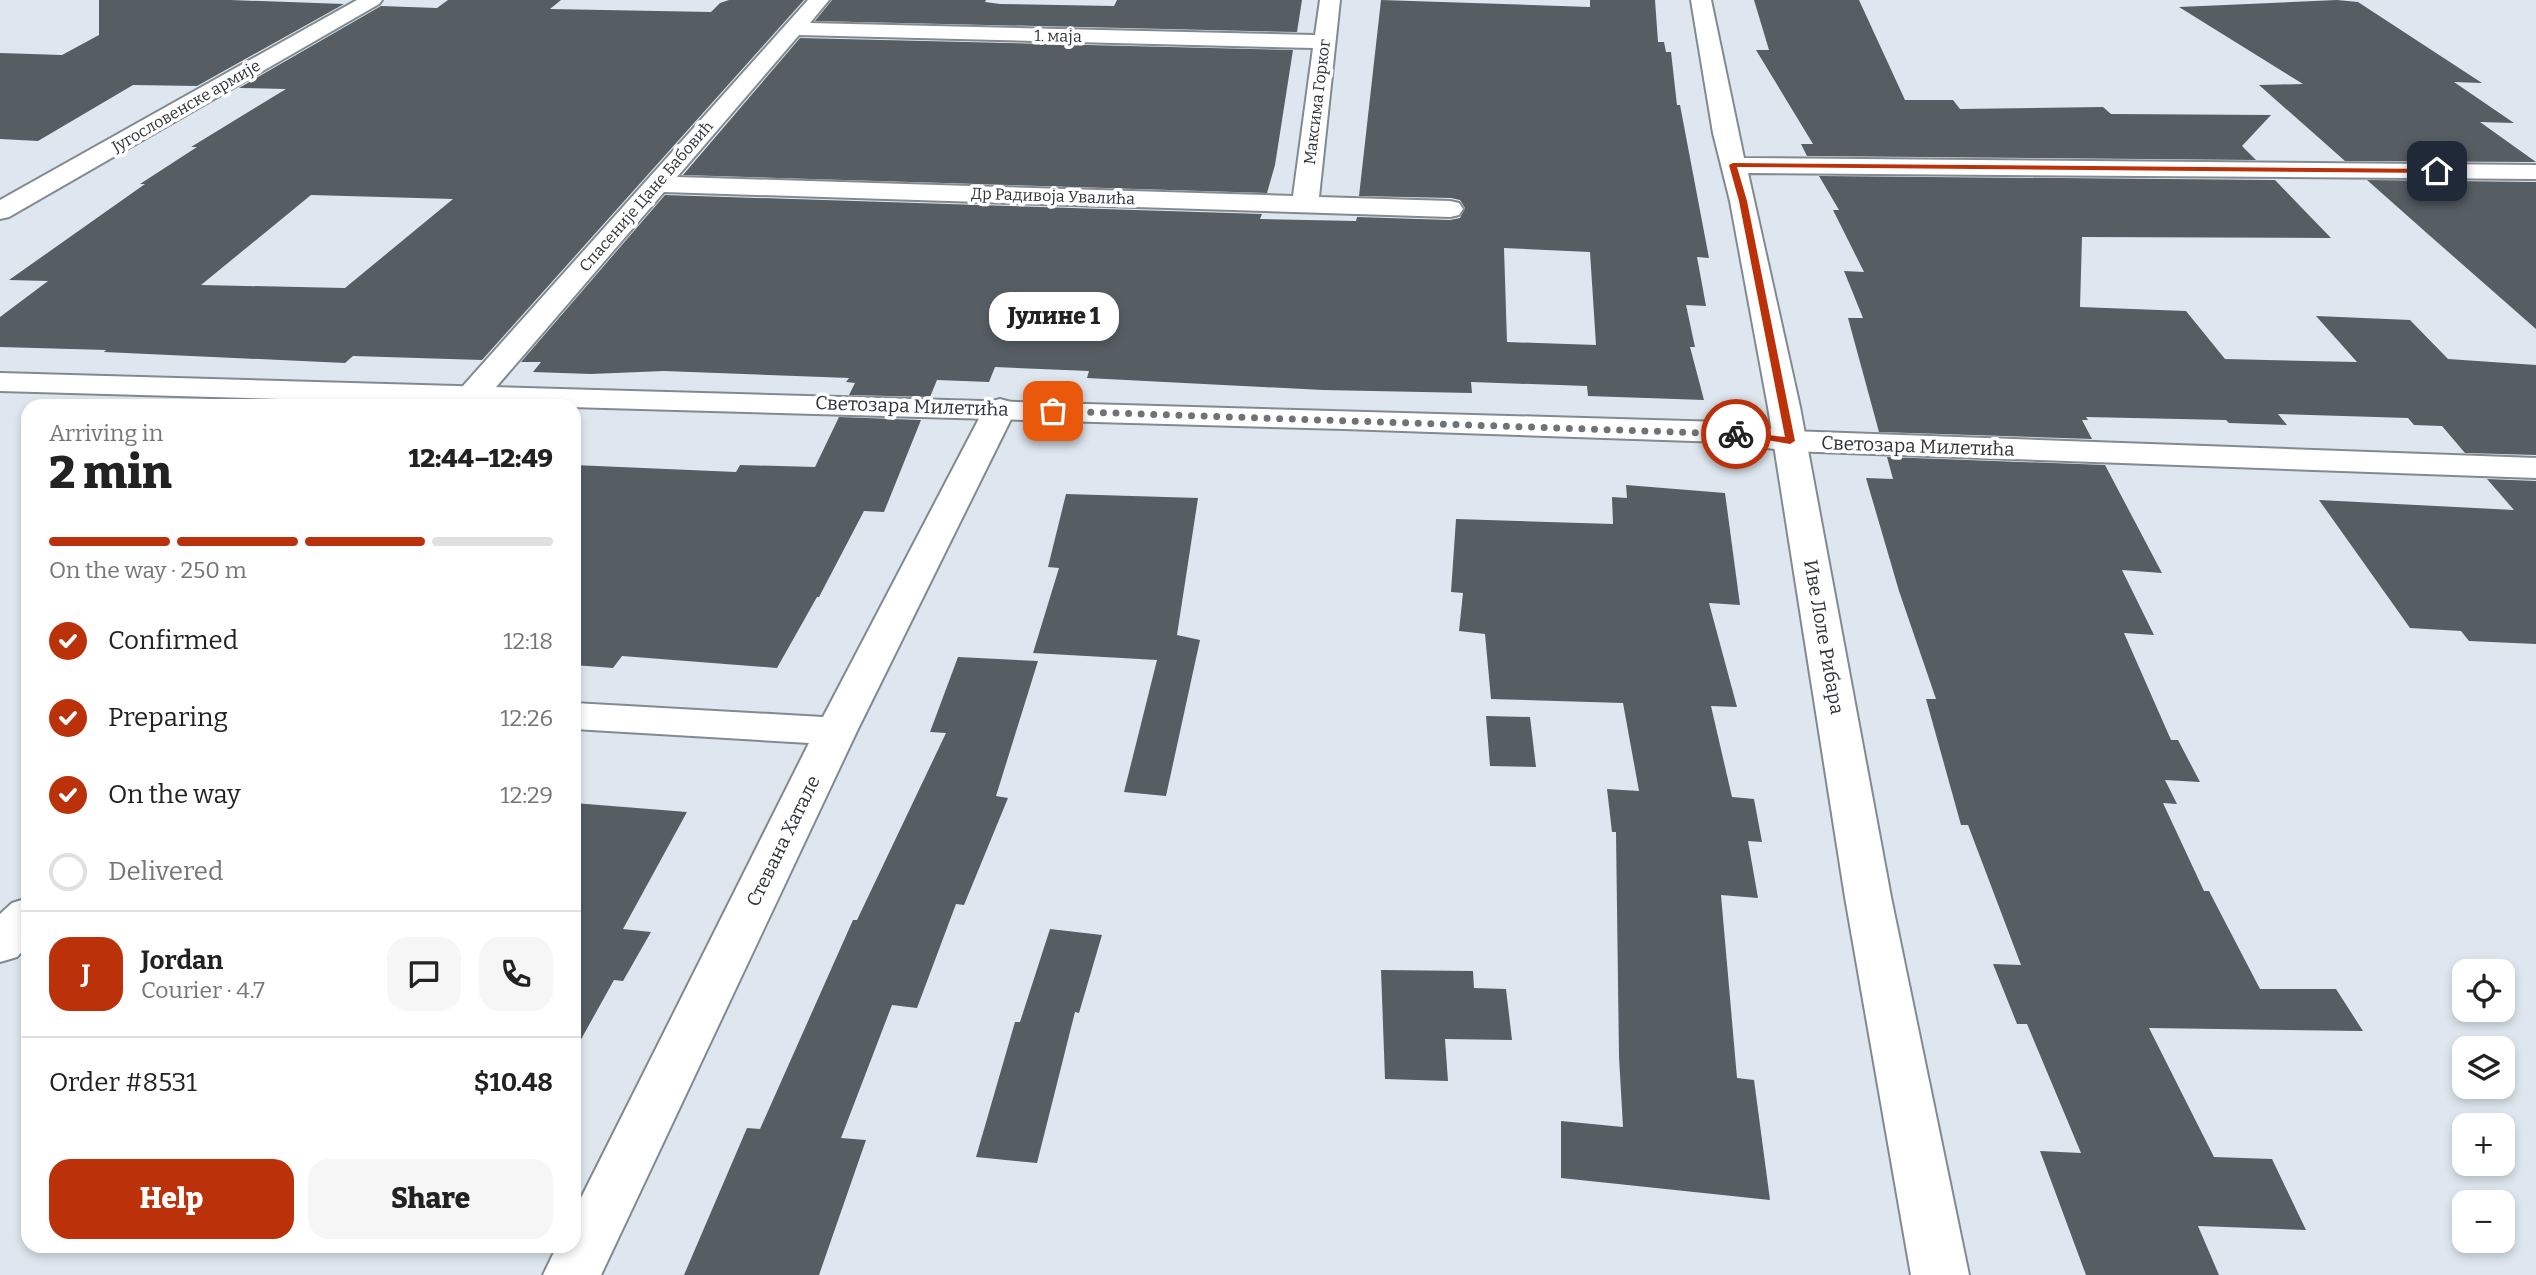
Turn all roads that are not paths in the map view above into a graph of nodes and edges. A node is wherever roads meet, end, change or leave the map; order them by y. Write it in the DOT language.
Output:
graph roads {
  1 [pos="372,0"];
  2 [pos="819,0"];
  3 [pos="1330,0"];
  4 [pos="1701,0"];
  5 [pos="792,29"];
  6 [pos="1324,43"];
  7 [pos="1733,165"];
  8 [pos="2536,173"];
  9 [pos="656,184"];
  10 [pos="1305,203"];
  11 [pos="1450,209"];
  12 [pos="0,211"];
  13 [pos="0,382"];
  14 [pos="473,394"];
  15 [pos="1000,409"];
  16 [pos="1790,441"];
  17 [pos="2536,468"];
  18 [pos="581,716"];
  19 [pos="836,731"];
  20 [pos="21,922"];
  21 [pos="0,944"];
  22 [pos="572,1275"];
  23 [pos="1940,1275"];
  1 -- 12 [label="street, Југословенске армије"];
  2 -- 5 [label="street, Спасеније Цане Бабовић"];
  3 -- 6 [label="street, Максима Горког"];
  4 -- 7 [label="street, Иве Лоле Рибара"];
  5 -- 6 [label="street, 1. маја"];
  5 -- 9 [label="street, Спасеније Цане Бабовић"];
  6 -- 10 [label="street, Максима Горког"];
  7 -- 8 [label="street"];
  7 -- 16 [label="street, Иве Лоле Рибара"];
  9 -- 10 [label="street, Др Радивоја Увалића"];
  9 -- 14 [label="street, Спасеније Цане Бабовић"];
  10 -- 11 [label="street, Др Радивоја Увалића"];
  13 -- 14 [label="street, Светозара Милетића"];
  14 -- 15 [label="street, Светозара Милетића"];
  15 -- 16 [label="street, Светозара Милетића"];
  15 -- 19 [label="street, Стевана Хатале"];
  16 -- 17 [label="street, Светозара Милетића"];
  16 -- 23 [label="street, Иве Лоле Рибара"];
  18 -- 19 [label="street"];
  19 -- 22 [label="street, Стевана Хатале"];
  20 -- 21 [label="street"];
}
